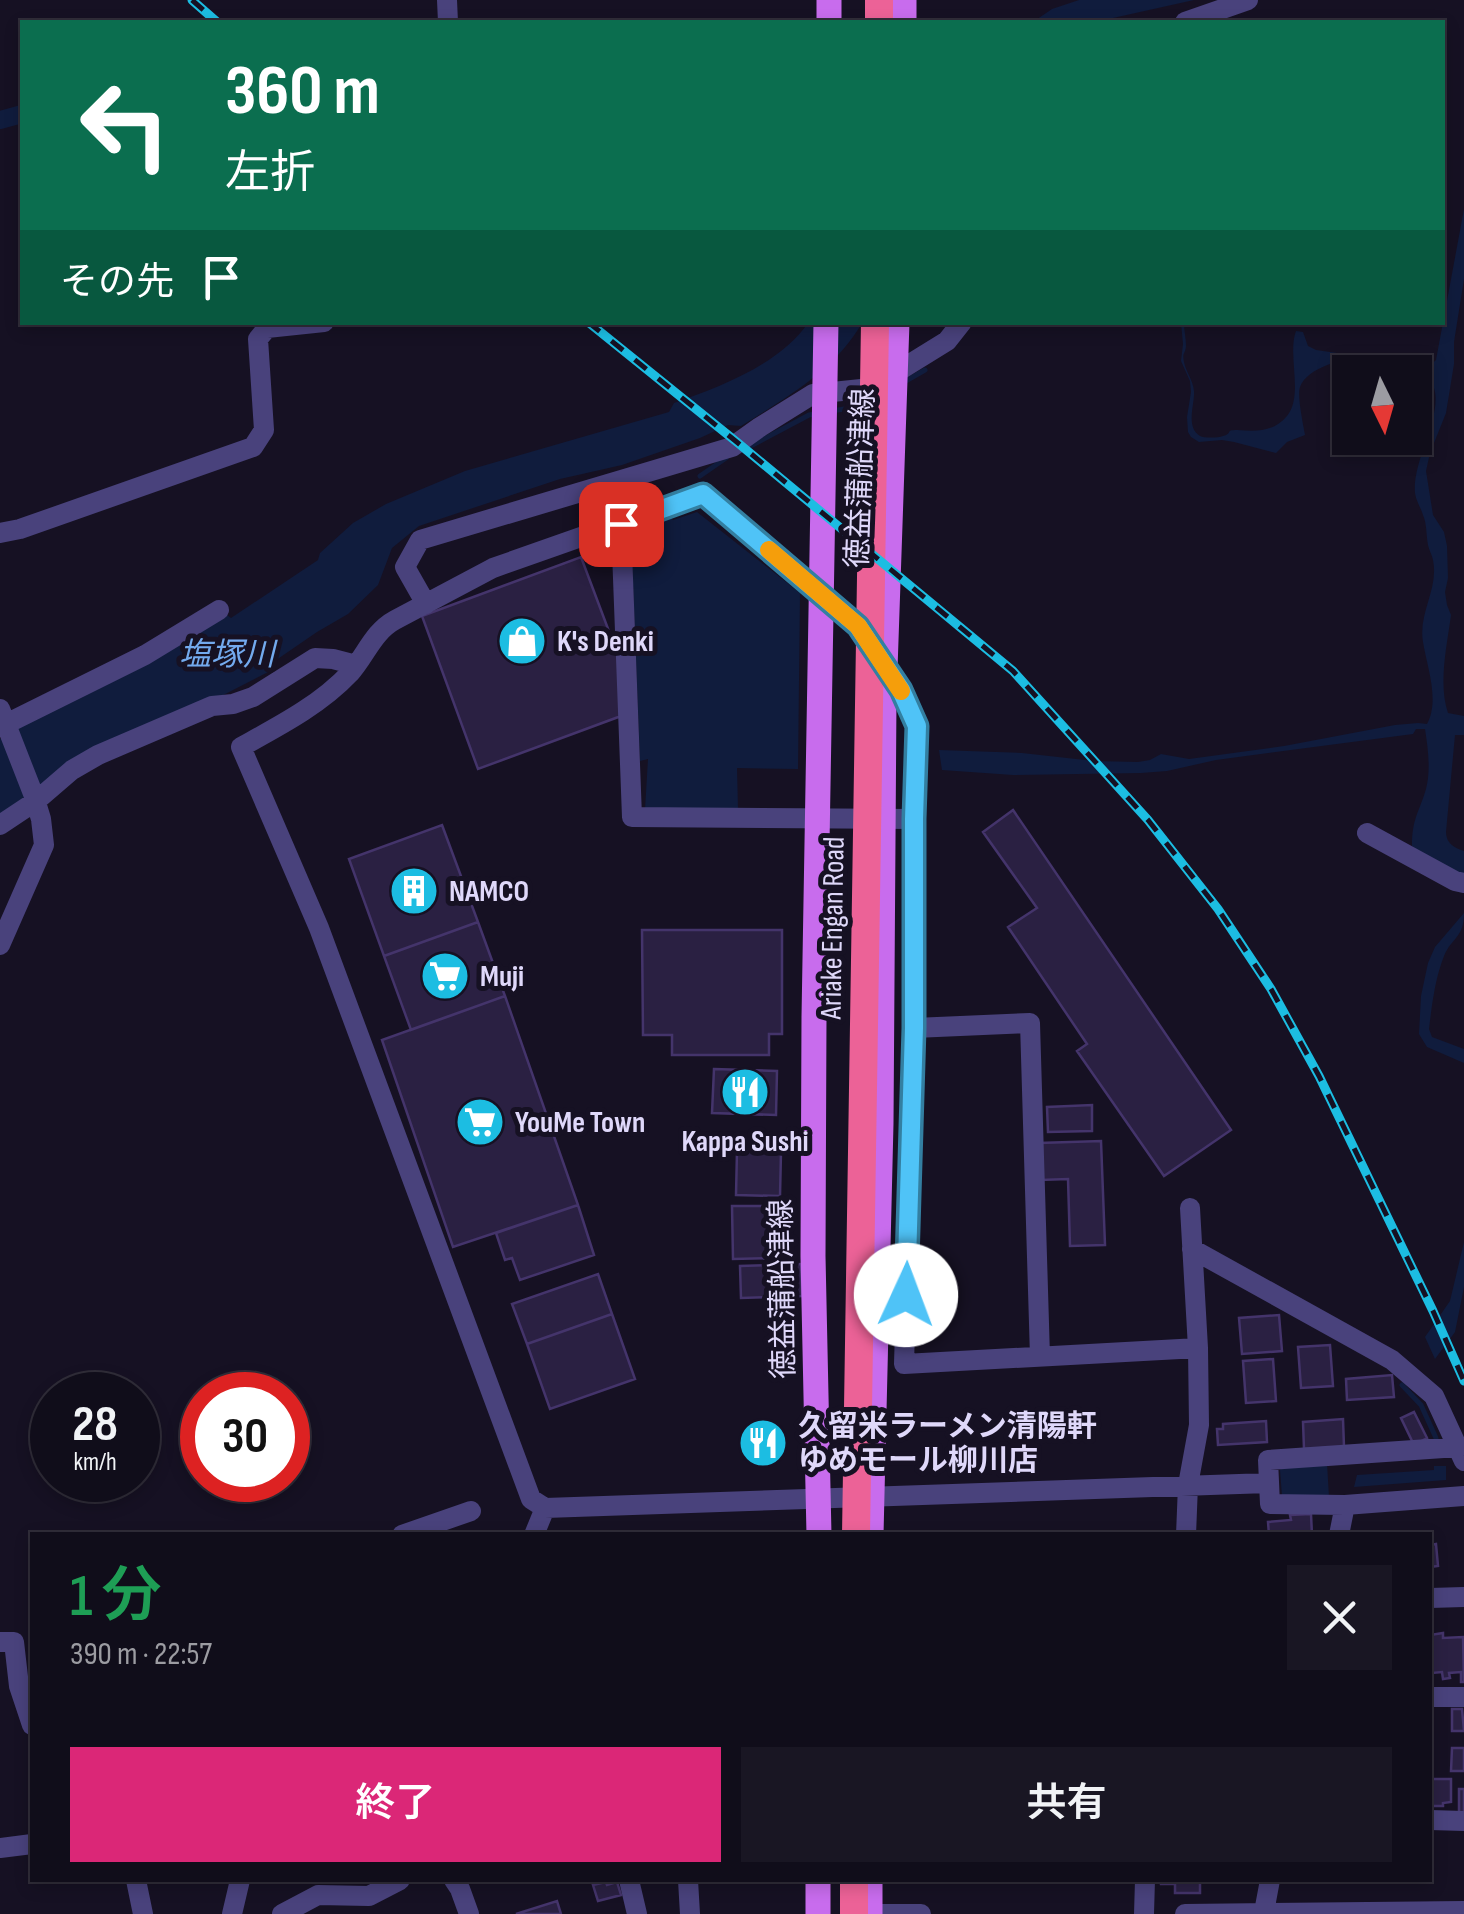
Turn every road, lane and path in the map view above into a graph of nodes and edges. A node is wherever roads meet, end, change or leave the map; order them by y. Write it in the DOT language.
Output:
graph roads {
  1 [pos="1248,0"];
  2 [pos="1191,20"];
  3 [pos="296,325"];
  4 [pos="826,325"];
  5 [pos="874,325"];
  6 [pos="897,325"];
  7 [pos="960,325"];
  8 [pos="621,524"];
  9 [pos="0,533"];
  10 [pos="426,604"];
  11 [pos="219,610"];
  12 [pos="356,664"];
  13 [pos="2,720"];
  14 [pos="35,798"];
  15 [pos="914,819"];
  16 [pos="0,825"];
  17 [pos="1368,833"];
  18 [pos="1464,883"];
  19 [pos="0,945"];
  20 [pos="914,1028"];
  21 [pos="1190,1208"];
  22 [pos="1192,1250"];
  23 [pos="908,1260"];
  24 [pos="877,1262"];
  25 [pos="1198,1348"];
  26 [pos="1040,1357"];
  27 [pos="1461,1454"];
  28 [pos="1268,1483"];
  29 [pos="1188,1485"];
  30 [pos="1464,1496"];
  31 [pos="873,1497"];
  32 [pos="819,1500"];
  33 [pos="1345,1505"];
  34 [pos="544,1508"];
  35 [pos="471,1511"];
  36 [pos="411,1532"];
  37 [pos="535,1532"];
  38 [pos="819,1532"];
  39 [pos="856,1532"];
  40 [pos="871,1532"];
  41 [pos="1186,1532"];
  42 [pos="1339,1532"];
  43 [pos="1464,1597"];
  44 [pos="1432,1598"];
  45 [pos="0,1642"];
  46 [pos="1464,1697"];
  47 [pos="1432,1698"];
  48 [pos="30,1719"];
  49 [pos="1432,1820"];
  50 [pos="1464,1820"];
  51 [pos="30,1844"];
  52 [pos="0,1848"];
  53 [pos="136,1882"];
  54 [pos="240,1882"];
  55 [pos="396,1882"];
  56 [pos="455,1882"];
  57 [pos="629,1882"];
  58 [pos="688,1882"];
  59 [pos="818,1882"];
  60 [pos="854,1882"];
  61 [pos="870,1882"];
  62 [pos="1145,1882"];
  63 [pos="1270,1882"];
  64 [pos="318,1888"];
  65 [pos="1464,1910"];
  66 [pos="1264,1912"];
  67 [pos="143,1914"];
  68 [pos="232,1914"];
  69 [pos="282,1914"];
  70 [pos="469,1914"];
  71 [pos="637,1914"];
  72 [pos="690,1914"];
  73 [pos="818,1914"];
  74 [pos="854,1914"];
  75 [pos="868,1914"];
  76 [pos="920,1914"];
  77 [pos="1144,1914"];
  78 [pos="1185,1914"];
  1 -- 2 [label="street"];
  3 -- 9 [label="street"];
  4 -- 32 [label="main road, 徳益蒲船津線"];
  5 -- 39 [label="highway, Ariake Engan Road"];
  6 -- 24 [label="main road, 徳益蒲船津線"];
  7 -- 10 [label="street"];
  8 -- 10 [label="street"];
  8 -- 15 [label="street"];
  8 -- 15 [label="street"];
  10 -- 12 [label="street"];
  11 -- 13 [label="street"];
  12 -- 14 [label="street"];
  12 -- 34 [label="street"];
  13 -- 14 [label="street"];
  14 -- 16 [label="street"];
  14 -- 19 [label="street"];
  15 -- 20 [label="street"];
  17 -- 18 [label="street"];
  20 -- 23 [label="street"];
  20 -- 26 [label="street"];
  21 -- 22 [label="street"];
  22 -- 25 [label="street"];
  22 -- 27 [label="street"];
  23 -- 24 [label="street"];
  23 -- 26 [label="street"];
  24 -- 31 [label="main road, 徳益蒲船津線"];
  25 -- 26 [label="street"];
  25 -- 29 [label="street"];
  27 -- 28 [label="street"];
  28 -- 29 [label="street"];
  28 -- 33 [label="street"];
  29 -- 31 [label="street"];
  29 -- 41 [label="street"];
  30 -- 33 [label="street"];
  31 -- 32 [label="street"];
  31 -- 40 [label="main road, 徳益蒲船津線"];
  32 -- 34 [label="street"];
  32 -- 38 [label="main road, 徳益蒲船津線"];
  33 -- 42 [label="street"];
  34 -- 37 [label="street"];
  35 -- 36 [label="street"];
  43 -- 44 [label="street"];
  45 -- 48 [label="street"];
  46 -- 47 [label="street"];
  49 -- 50 [label="street"];
  51 -- 52 [label="street"];
  53 -- 67 [label="street"];
  54 -- 68 [label="street"];
  55 -- 64 [label="street"];
  56 -- 70 [label="street"];
  57 -- 71 [label="street"];
  58 -- 72 [label="street"];
  59 -- 73 [label="main road"];
  60 -- 74 [label="highway"];
  61 -- 75 [label="main road"];
  62 -- 77 [label="street"];
  63 -- 66 [label="street"];
  64 -- 69 [label="street"];
  65 -- 66 [label="street"];
  66 -- 78 [label="street"];
  75 -- 76 [label="street"];
}
